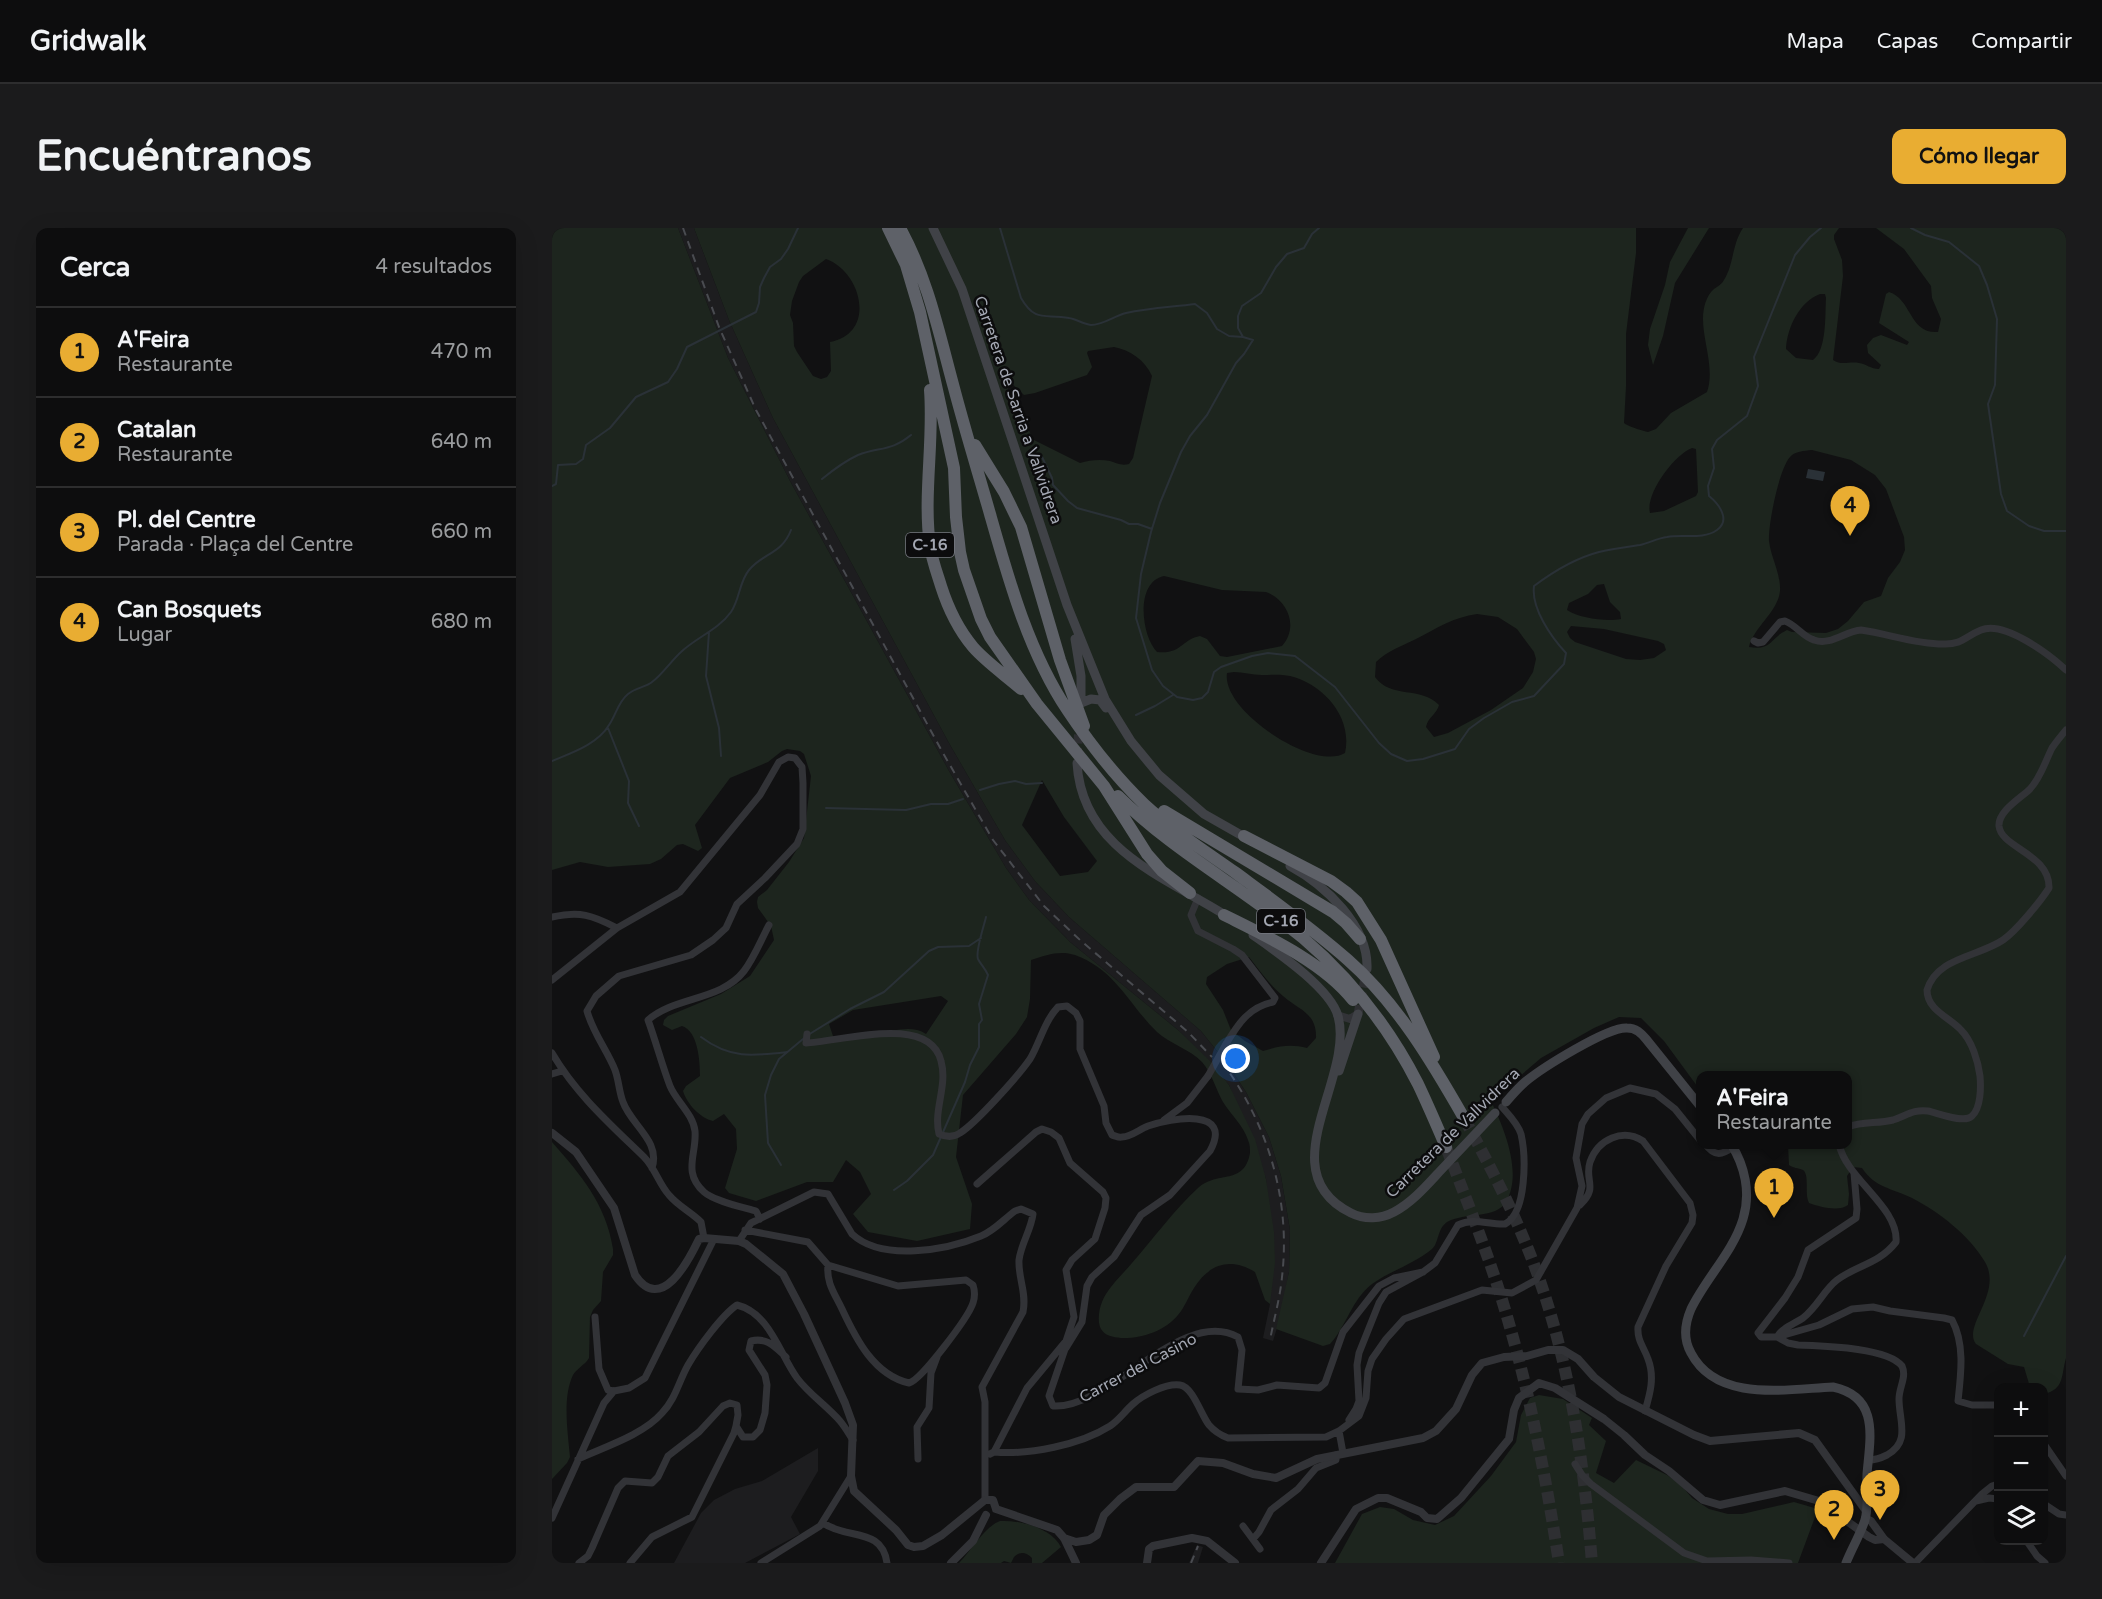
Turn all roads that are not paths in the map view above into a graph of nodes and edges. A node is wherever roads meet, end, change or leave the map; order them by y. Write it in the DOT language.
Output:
graph roads {
  1 [pos="888,228"];
  2 [pos="900,228"];
  3 [pos="933,228"];
  4 [pos="927,347"];
  5 [pos="966,430"];
  6 [pos="1067,605"];
  7 [pos="1754,641"];
  8 [pos="2066,670"];
  9 [pos="1037,704"];
  10 [pos="1120,726"];
  11 [pos="2066,730"];
  12 [pos="1090,742"];
  13 [pos="1105,761"];
  14 [pos="1077,763"];
  15 [pos="1096,774"];
  16 [pos="1244,836"];
  17 [pos="1194,896"];
  18 [pos="1224,915"];
  19 [pos="552,917"];
  20 [pos="769,925"];
  21 [pos="617,928"];
  22 [pos="1360,939"];
  23 [pos="1367,969"];
  24 [pos="552,980"];
  25 [pos="1358,1014"];
  26 [pos="1337,1015"];
  27 [pos="807,1034"];
  28 [pos="552,1053"];
  29 [pos="562,1071"];
  30 [pos="552,1074"];
  31 [pos="1448,1089"];
  32 [pos="1329,1095"];
  33 [pos="1696,1100"];
  34 [pos="1427,1105"];
  35 [pos="1501,1107"];
  36 [pos="1464,1118"];
  37 [pos="1161,1122"];
  38 [pos="1852,1126"];
  39 [pos="552,1133"];
  40 [pos="1696,1134"];
  41 [pos="1446,1147"];
  42 [pos="1708,1149"];
  43 [pos="1729,1149"];
  44 [pos="1733,1149"];
  45 [pos="1840,1149"];
  46 [pos="652,1168"];
  47 [pos="1854,1173"];
  48 [pos="977,1184"];
  49 [pos="1577,1208"];
  50 [pos="760,1219"];
  51 [pos="745,1230"];
  52 [pos="704,1238"];
  53 [pos="714,1239"];
  54 [pos="739,1241"];
  55 [pos="828,1265"];
  56 [pos="1423,1272"];
  57 [pos="595,1317"];
  58 [pos="1777,1337"];
  59 [pos="1066,1345"];
  60 [pos="937,1355"];
  61 [pos="786,1357"];
  62 [pos="614,1391"];
  63 [pos="1994,1405"];
  64 [pos="1645,1411"];
  65 [pos="736,1426"];
  66 [pos="1339,1431"];
  67 [pos="853,1440"];
  68 [pos="2048,1451"];
  69 [pos="993,1452"];
  70 [pos="1340,1454"];
  71 [pos="985,1456"];
  72 [pos="578,1459"];
  73 [pos="918,1459"];
  74 [pos="1869,1460"];
  75 [pos="1575,1464"];
  76 [pos="851,1476"];
  77 [pos="2066,1476"];
  78 [pos="1994,1485"];
  79 [pos="1994,1499"];
  80 [pos="1976,1501"];
  81 [pos="983,1502"];
  82 [pos="2048,1508"];
  83 [pos="996,1509"];
  84 [pos="986,1515"];
  85 [pos="1866,1515"];
  86 [pos="2066,1515"];
  87 [pos="552,1518"];
  88 [pos="823,1523"];
  89 [pos="1243,1526"];
  90 [pos="1860,1529"];
  91 [pos="1064,1538"];
  92 [pos="1253,1539"];
  93 [pos="1884,1539"];
  94 [pos="2029,1545"];
  95 [pos="1260,1549"];
  96 [pos="579,1563"];
  97 [pos="630,1563"];
  98 [pos="760,1563"];
  99 [pos="886,1563"];
  100 [pos="951,1563"];
  101 [pos="1076,1563"];
  102 [pos="1147,1563"];
  103 [pos="1235,1563"];
  104 [pos="1321,1563"];
  105 [pos="1789,1563"];
  106 [pos="1846,1563"];
  107 [pos="1914,1563"];
  108 [pos="2045,1563"];
  1 -- 4 [label="highway, C-16"];
  2 -- 5 [label="highway, C-16"];
  3 -- 6 [label="main road, Carretera de Sarria a Vallvidrera"];
  4 -- 9 [label="highway, C-16"];
  4 -- 9 [label="highway, C-16"];
  5 -- 12 [label="highway, C-16"];
  5 -- 12 [label="highway, C-16"];
  6 -- 10 [label="main road"];
  6 -- 10 [label="main road"];
  7 -- 8 [label="street"];
  9 -- 15 [label="highway, C-16"];
  10 -- 16 [label="main road"];
  11 -- 38 [label="street"];
  12 -- 13 [label="highway, C-16"];
  13 -- 22 [label="highway"];
  13 -- 31 [label="highway, C-16"];
  14 -- 17 [label="main road"];
  15 -- 17 [label="highway"];
  15 -- 34 [label="highway, C-16"];
  16 -- 22 [label="main road"];
  16 -- 31 [label="highway"];
  17 -- 18 [label="main road"];
  17 -- 37 [label="street, bridge"];
  18 -- 26 [label="main road"];
  18 -- 34 [label="highway"];
  19 -- 21 [label="street"];
  20 -- 50 [label="street"];
  21 -- 24 [label="street"];
  21 -- 46 [label="street"];
  22 -- 23 [label="main road"];
  25 -- 26 [label="street, Carretera de Vallvidrera"];
  25 -- 32 [label="main road, Carretera de Vallvidrera"];
  26 -- 32 [label="main road, Carretera de Vallvidrera"];
  27 -- 37 [label="street"];
  28 -- 29 [label="street"];
  29 -- 30 [label="street"];
  29 -- 46 [label="street"];
  31 -- 36 [label="highway, C-16"];
  32 -- 35 [label="main road, Carretera de Vallvidrera"];
  33 -- 35 [label="main road, Carretera de Vallvidrera"];
  34 -- 41 [label="highway, C-16"];
  35 -- 56 [label="street"];
  37 -- 59 [label="street"];
  39 -- 52 [label="street"];
  40 -- 49 [label="street"];
  42 -- 43 [label="street"];
  44 -- 74 [label="main road"];
  45 -- 47 [label="street"];
  46 -- 52 [label="street"];
  47 -- 58 [label="street"];
  47 -- 58 [label="street"];
  48 -- 59 [label="street"];
  49 -- 64 [label="street"];
  49 -- 66 [label="street"];
  50 -- 51 [label="street"];
  50 -- 71 [label="street"];
  51 -- 54 [label="street"];
  51 -- 55 [label="street"];
  52 -- 53 [label="street"];
  53 -- 54 [label="street"];
  53 -- 62 [label="street"];
  54 -- 67 [label="street"];
  55 -- 60 [label="street"];
  55 -- 60 [label="street"];
  56 -- 59 [label="street, Carrer del Casino"];
  56 -- 66 [label="street"];
  57 -- 62 [label="street"];
  58 -- 63 [label="street"];
  58 -- 74 [label="street"];
  59 -- 69 [label="street"];
  60 -- 73 [label="street"];
  61 -- 65 [label="street"];
  61 -- 67 [label="street"];
  61 -- 72 [label="street"];
  62 -- 72 [label="street"];
  64 -- 70 [label="street"];
  64 -- 85 [label="street"];
  65 -- 96 [label="street"];
  65 -- 97 [label="street"];
  66 -- 69 [label="street"];
  66 -- 70 [label="street"];
  67 -- 76 [label="street"];
  68 -- 77 [label="street"];
  69 -- 71 [label="street"];
  70 -- 91 [label="street"];
  70 -- 92 [label="street"];
  71 -- 81 [label="street"];
  72 -- 87 [label="street"];
  74 -- 85 [label="main road"];
  75 -- 105 [label="street"];
  76 -- 81 [label="street"];
  76 -- 88 [label="street"];
  78 -- 80 [label="street"];
  79 -- 80 [label="street"];
  80 -- 107 [label="street"];
  81 -- 83 [label="street"];
  81 -- 84 [label="street"];
  82 -- 86 [label="street"];
  83 -- 84 [label="street"];
  83 -- 91 [label="street"];
  84 -- 100 [label="street"];
  85 -- 90 [label="main road"];
  85 -- 93 [label="street"];
  88 -- 98 [label="street"];
  88 -- 99 [label="street"];
  89 -- 92 [label="street"];
  90 -- 93 [label="street"];
  90 -- 104 [label="street"];
  90 -- 106 [label="main road"];
  91 -- 101 [label="street"];
  92 -- 95 [label="street"];
  93 -- 107 [label="street"];
  94 -- 108 [label="street"];
  102 -- 103 [label="street"];
}
